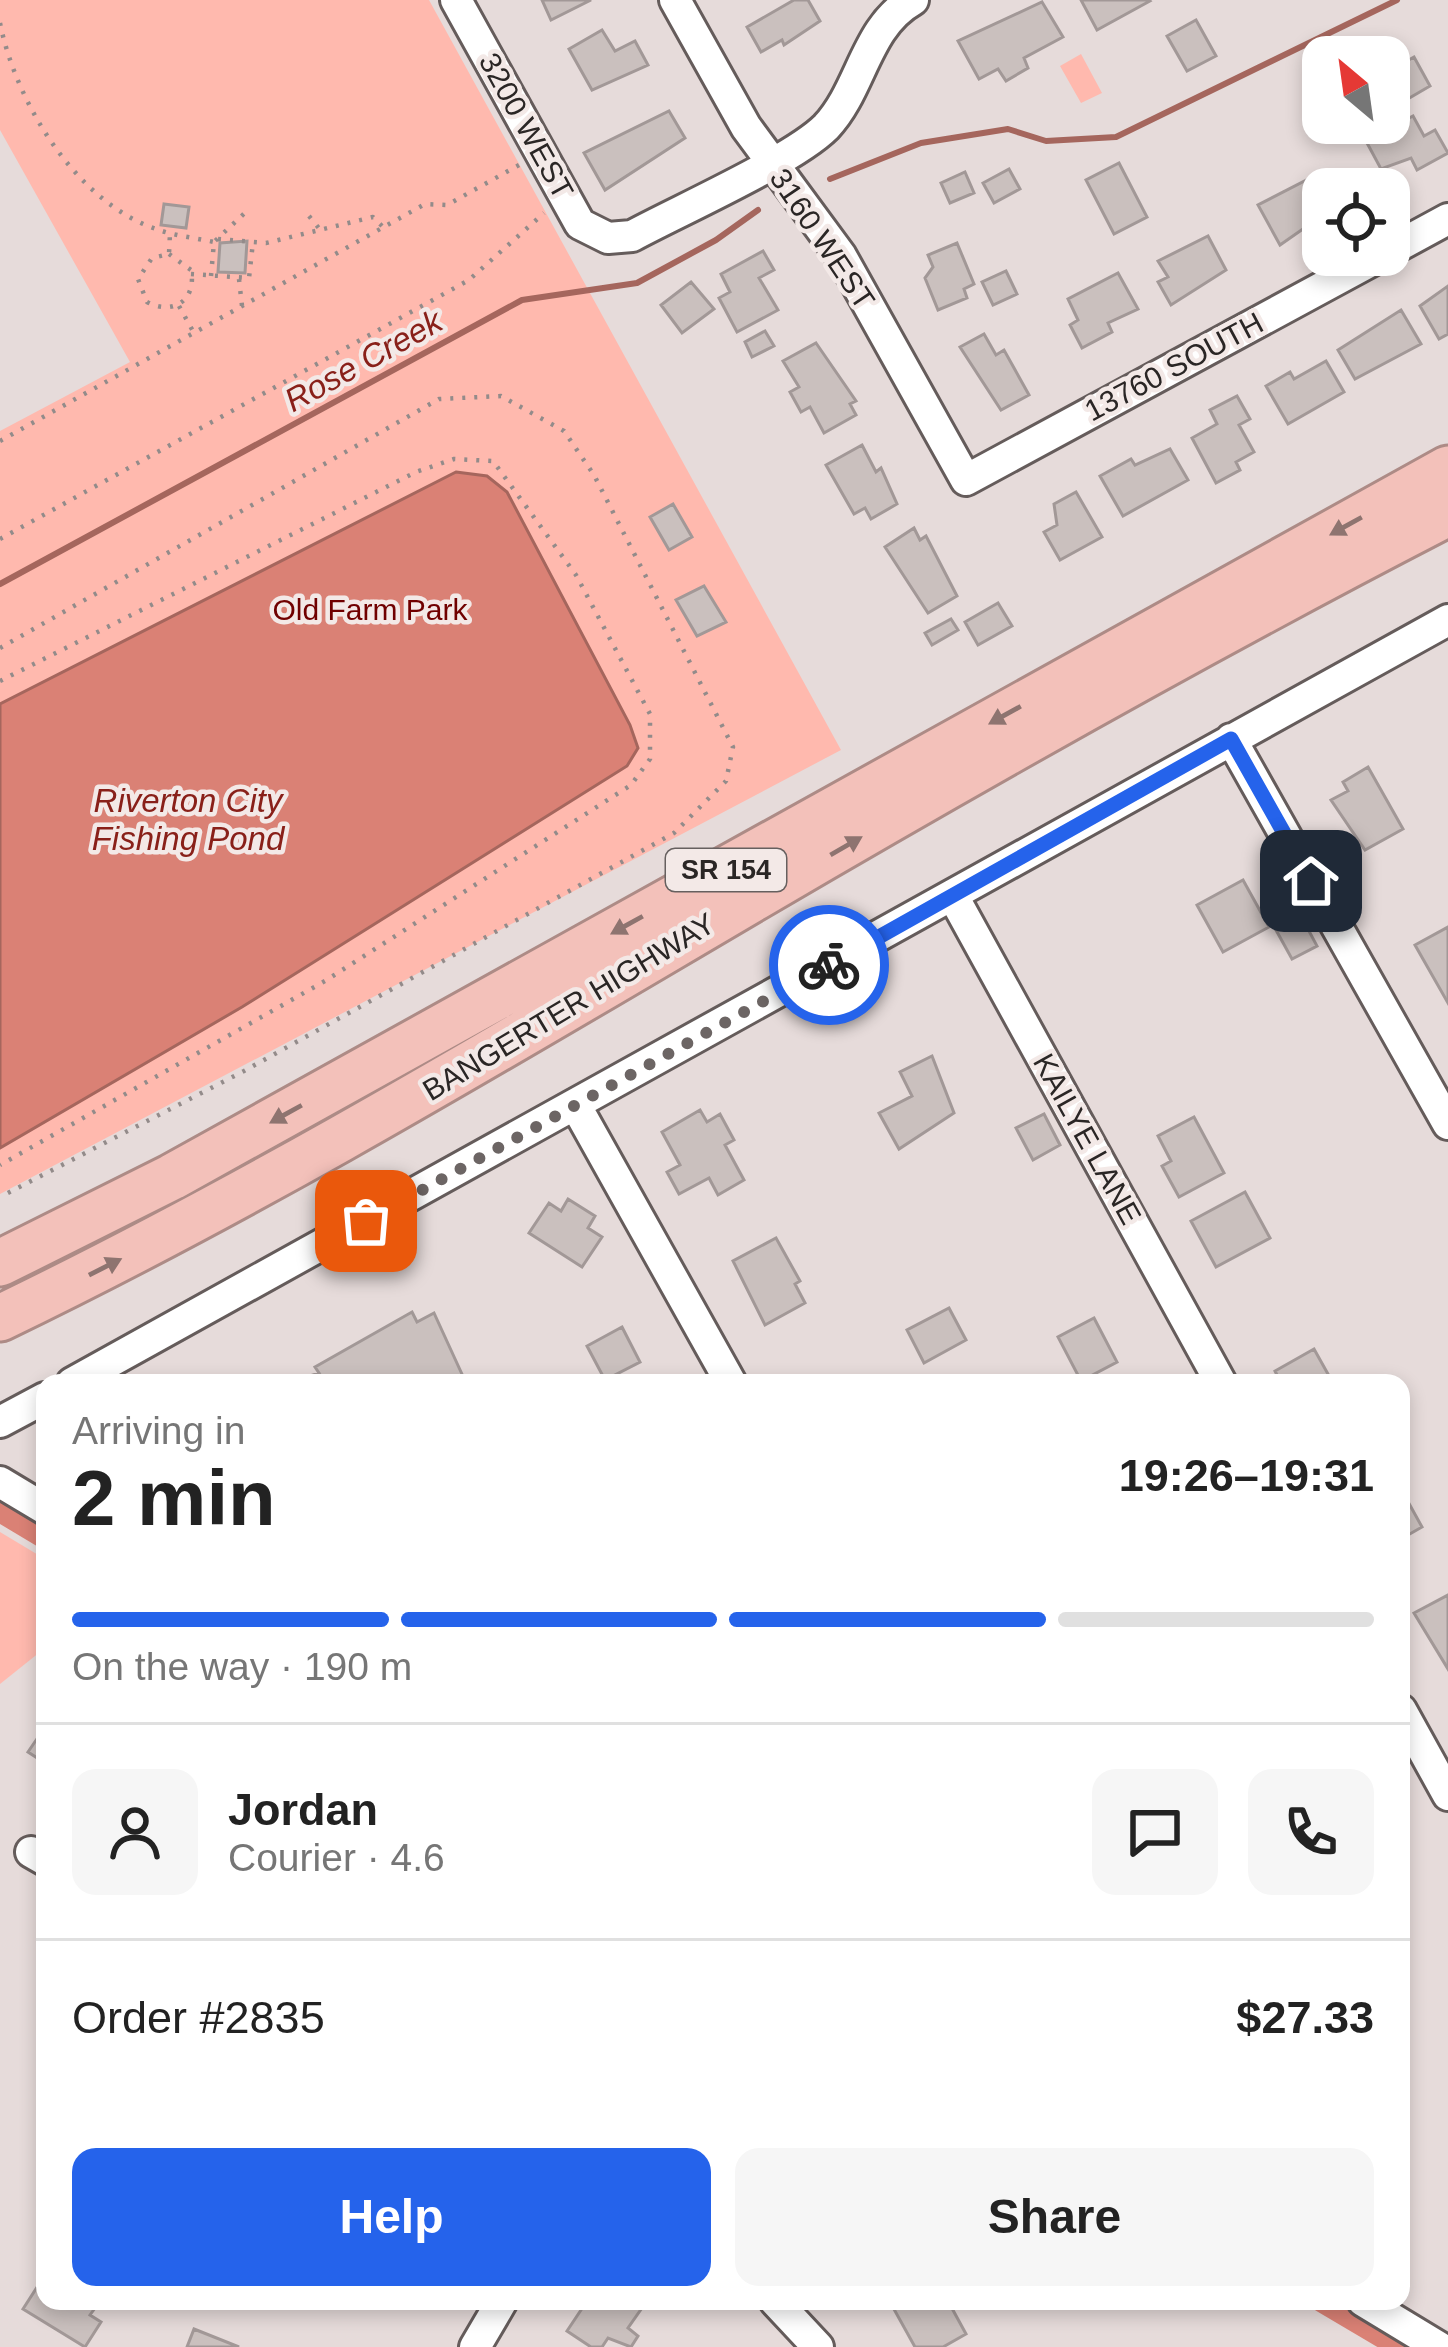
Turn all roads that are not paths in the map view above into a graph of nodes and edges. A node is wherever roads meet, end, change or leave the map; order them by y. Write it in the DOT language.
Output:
graph roads {
  1 [pos="456,0"];
  2 [pos="676,0"];
  3 [pos="914,0"];
  4 [pos="771,161"];
  5 [pos="1448,219"];
  6 [pos="1410,240"];
  7 [pos="1343,276"];
  8 [pos="1448,470"];
  9 [pos="966,480"];
  10 [pos="1448,513"];
  11 [pos="1448,620"];
  12 [pos="1231,739"];
  13 [pos="953,896"];
  14 [pos="576,1106"];
  15 [pos="1448,1124"];
  16 [pos="0,1263"];
  17 [pos="0,1318"];
  18 [pos="87,1374"];
  19 [pos="726,1374"];
  20 [pos="1216,1374"];
  21 [pos="36,1403"];
  22 [pos="0,1422"];
  23 [pos="0,1482"];
  24 [pos="36,1504"];
  25 [pos="1410,1726"];
  26 [pos="1448,1795"];
  27 [pos="497,2310"];
  28 [pos="783,2310"];
  29 [pos="1378,2310"];
  30 [pos="475,2347"];
  31 [pos="818,2347"];
  32 [pos="1438,2347"];
  1 -- 4 [label="street, 3200 WEST"];
  2 -- 4 [label="street, 3160 WEST"];
  3 -- 4 [label="street"];
  4 -- 9 [label="street, 3160 WEST"];
  5 -- 6 [label="street, 13760 SOUTH"];
  7 -- 9 [label="street, 13760 SOUTH"];
  8 -- 16 [label="highway, BANGERTER HIGHWAY / SR 154, one-way"];
  17 -- 10 [label="highway, BANGERTER HIGHWAY / SR 154, one-way"];
  11 -- 12 [label="street"];
  12 -- 13 [label="street"];
  12 -- 15 [label="street"];
  13 -- 14 [label="street"];
  13 -- 20 [label="street, KAILYE LANE"];
  14 -- 18 [label="street"];
  14 -- 19 [label="street"];
  21 -- 22 [label="street"];
  23 -- 24 [label="street"];
  25 -- 26 [label="street"];
  27 -- 30 [label="street"];
  28 -- 31 [label="street"];
  29 -- 32 [label="street"];
}
